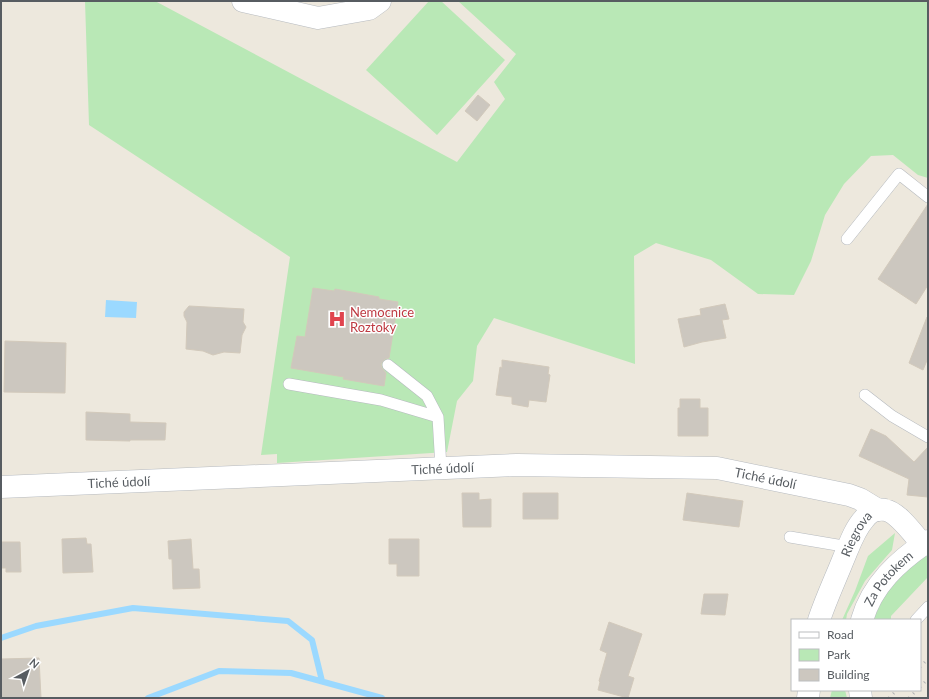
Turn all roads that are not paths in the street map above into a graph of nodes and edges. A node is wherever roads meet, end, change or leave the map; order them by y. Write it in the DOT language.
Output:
graph roads {
  1 [pos="243,1"];
  2 [pos="380,1"];
  3 [pos="928,197"];
  4 [pos="847,240"];
  5 [pos="388,365"];
  6 [pos="289,384"];
  7 [pos="865,395"];
  8 [pos="438,417"];
  9 [pos="928,437"];
  10 [pos="442,468"];
  11 [pos="1,487"];
  12 [pos="878,510"];
  13 [pos="790,537"];
  14 [pos="926,543"];
  15 [pos="848,547"];
  16 [pos="928,607"];
  17 [pos="819,619"];
  18 [pos="862,619"];
  19 [pos="917,619"];
  1 -- 2 [label="street"];
  3 -- 4 [label="lane"];
  5 -- 8 [label="lane"];
  6 -- 8 [label="lane"];
  7 -- 9 [label="lane"];
  8 -- 10 [label="lane"];
  10 -- 11 [label="street, Tiché údolí"];
  10 -- 12 [label="street, Tiché údolí"];
  12 -- 14 [label="street, Riegrova"];
  12 -- 15 [label="street, Riegrova"];
  13 -- 15 [label="lane"];
  14 -- 18 [label="street, Za Potokem"];
  15 -- 17 [label="street, Riegrova"];
  16 -- 19 [label="lane"];
}
